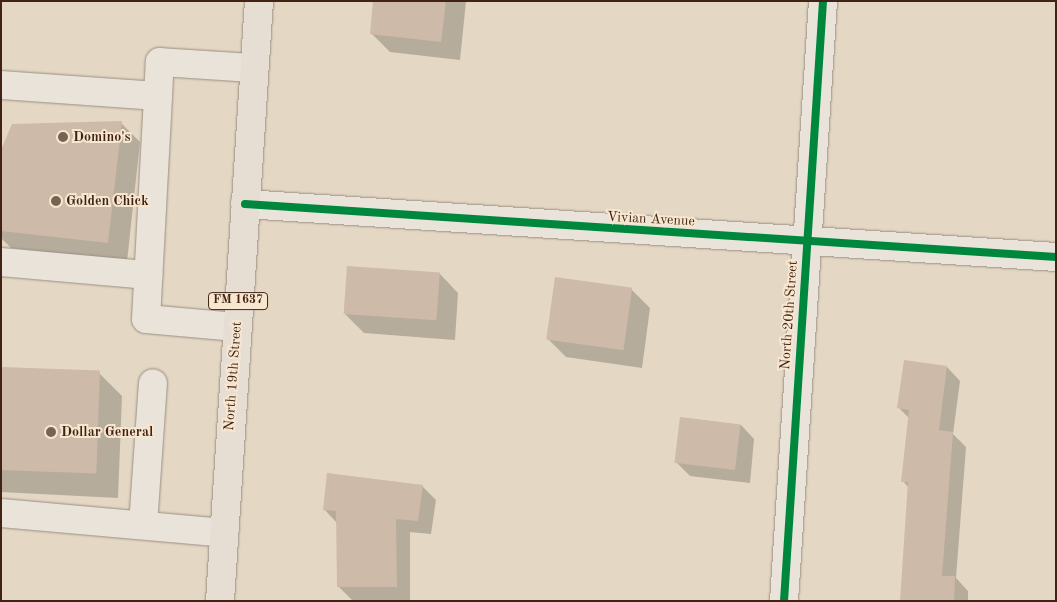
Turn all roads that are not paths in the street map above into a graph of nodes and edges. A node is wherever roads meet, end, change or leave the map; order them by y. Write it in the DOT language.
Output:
graph roads {
  1 [pos="259,1"];
  2 [pos="823,1"];
  3 [pos="254,68"];
  4 [pos="1,84"];
  5 [pos="158,96"];
  6 [pos="245,204"];
  7 [pos="807,240"];
  8 [pos="1056,257"];
  9 [pos="1,262"];
  10 [pos="148,275"];
  11 [pos="236,327"];
  12 [pos="154,383"];
  13 [pos="1,513"];
  14 [pos="143,525"];
  15 [pos="224,534"];
  16 [pos="220,601"];
  17 [pos="784,601"];
  1 -- 3 [label="main road, North 19th Street / FM 1637"];
  2 -- 7 [label="street, North 20th Street"];
  3 -- 5 [label="street"];
  3 -- 6 [label="main road, North 19th Street / FM 1637"];
  4 -- 5 [label="street"];
  5 -- 10 [label="street"];
  6 -- 7 [label="street, Vivian Avenue"];
  6 -- 11 [label="main road, North 19th Street / FM 1637"];
  7 -- 8 [label="street, Vivian Avenue"];
  7 -- 17 [label="street, North 20th Street"];
  9 -- 10 [label="street"];
  10 -- 11 [label="street"];
  11 -- 15 [label="main road, North 19th Street / FM 1637"];
  12 -- 14 [label="street"];
  13 -- 14 [label="street"];
  14 -- 15 [label="street"];
  15 -- 16 [label="main road, North 19th Street / FM 1637"];
}
